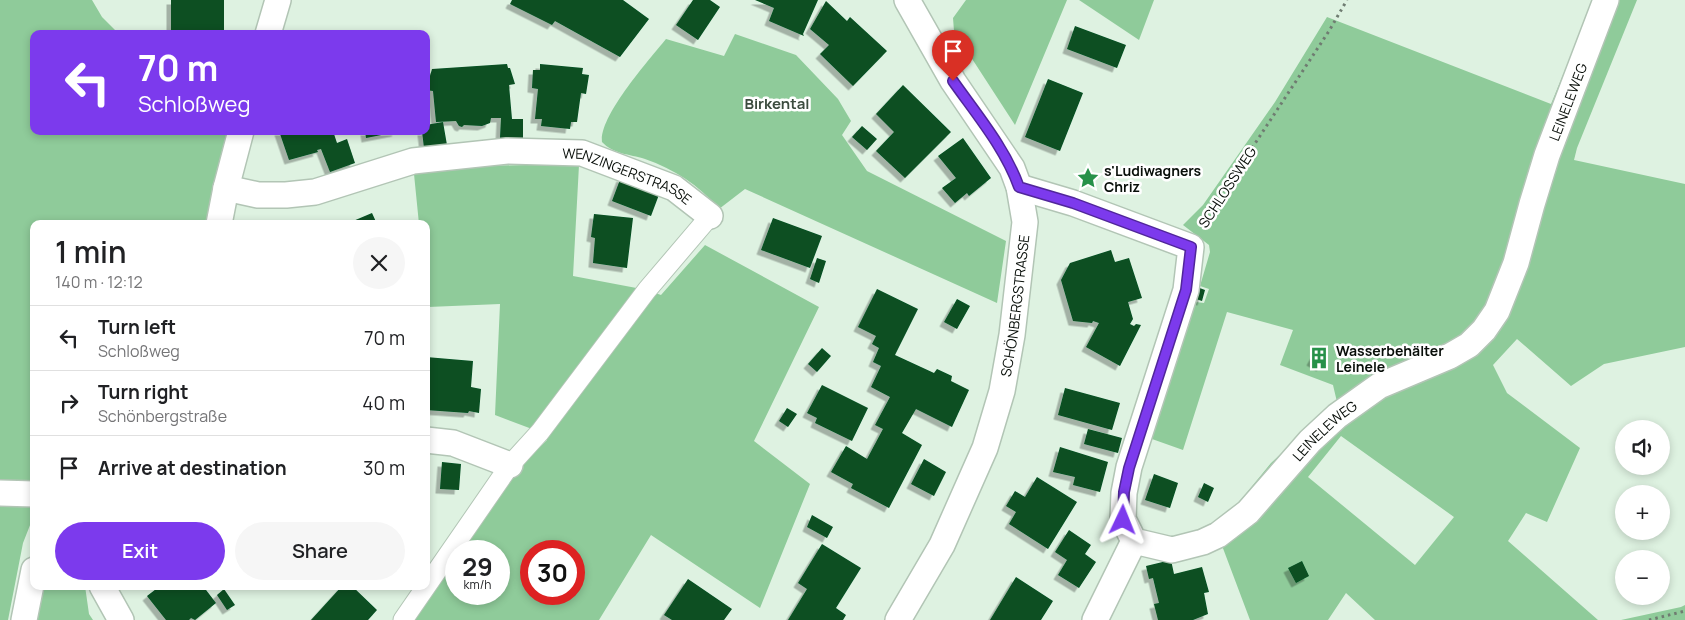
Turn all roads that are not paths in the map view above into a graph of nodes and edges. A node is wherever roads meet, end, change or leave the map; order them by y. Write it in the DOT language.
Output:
graph roads {
  1 [pos="278,0"];
  2 [pos="907,0"];
  3 [pos="1606,0"];
  4 [pos="269,30"];
  5 [pos="240,135"];
  6 [pos="1019,187"];
  7 [pos="226,188"];
  8 [pos="710,216"];
  9 [pos="220,220"];
  10 [pos="430,440"];
  11 [pos="510,465"];
  12 [pos="0,493"];
  13 [pos="30,494"];
  14 [pos="1134,541"];
  15 [pos="430,581"];
  16 [pos="30,590"];
  17 [pos="104,590"];
  18 [pos="424,590"];
  19 [pos="24,620"];
  20 [pos="121,620"];
  21 [pos="403,620"];
  22 [pos="898,620"];
  23 [pos="1095,620"];
  1 -- 4 [label="street"];
  2 -- 6 [label="street, SCHÖNBERGSTRASSE"];
  3 -- 14 [label="street, LEINELEWEG"];
  5 -- 7 [label="street"];
  6 -- 14 [label="street"];
  6 -- 22 [label="street, SCHÖNBERGSTRASSE"];
  7 -- 8 [label="street, WENZINGERSTRASSE"];
  7 -- 9 [label="street"];
  8 -- 11 [label="street, WENZINGERSTRASSE"];
  10 -- 11 [label="street"];
  11 -- 15 [label="street, WENZINGERSTRASSE"];
  12 -- 13 [label="street"];
  14 -- 23 [label="street"];
  16 -- 19 [label="street"];
  17 -- 20 [label="street"];
  18 -- 21 [label="street, WENZINGERSTRASSE"];
}
